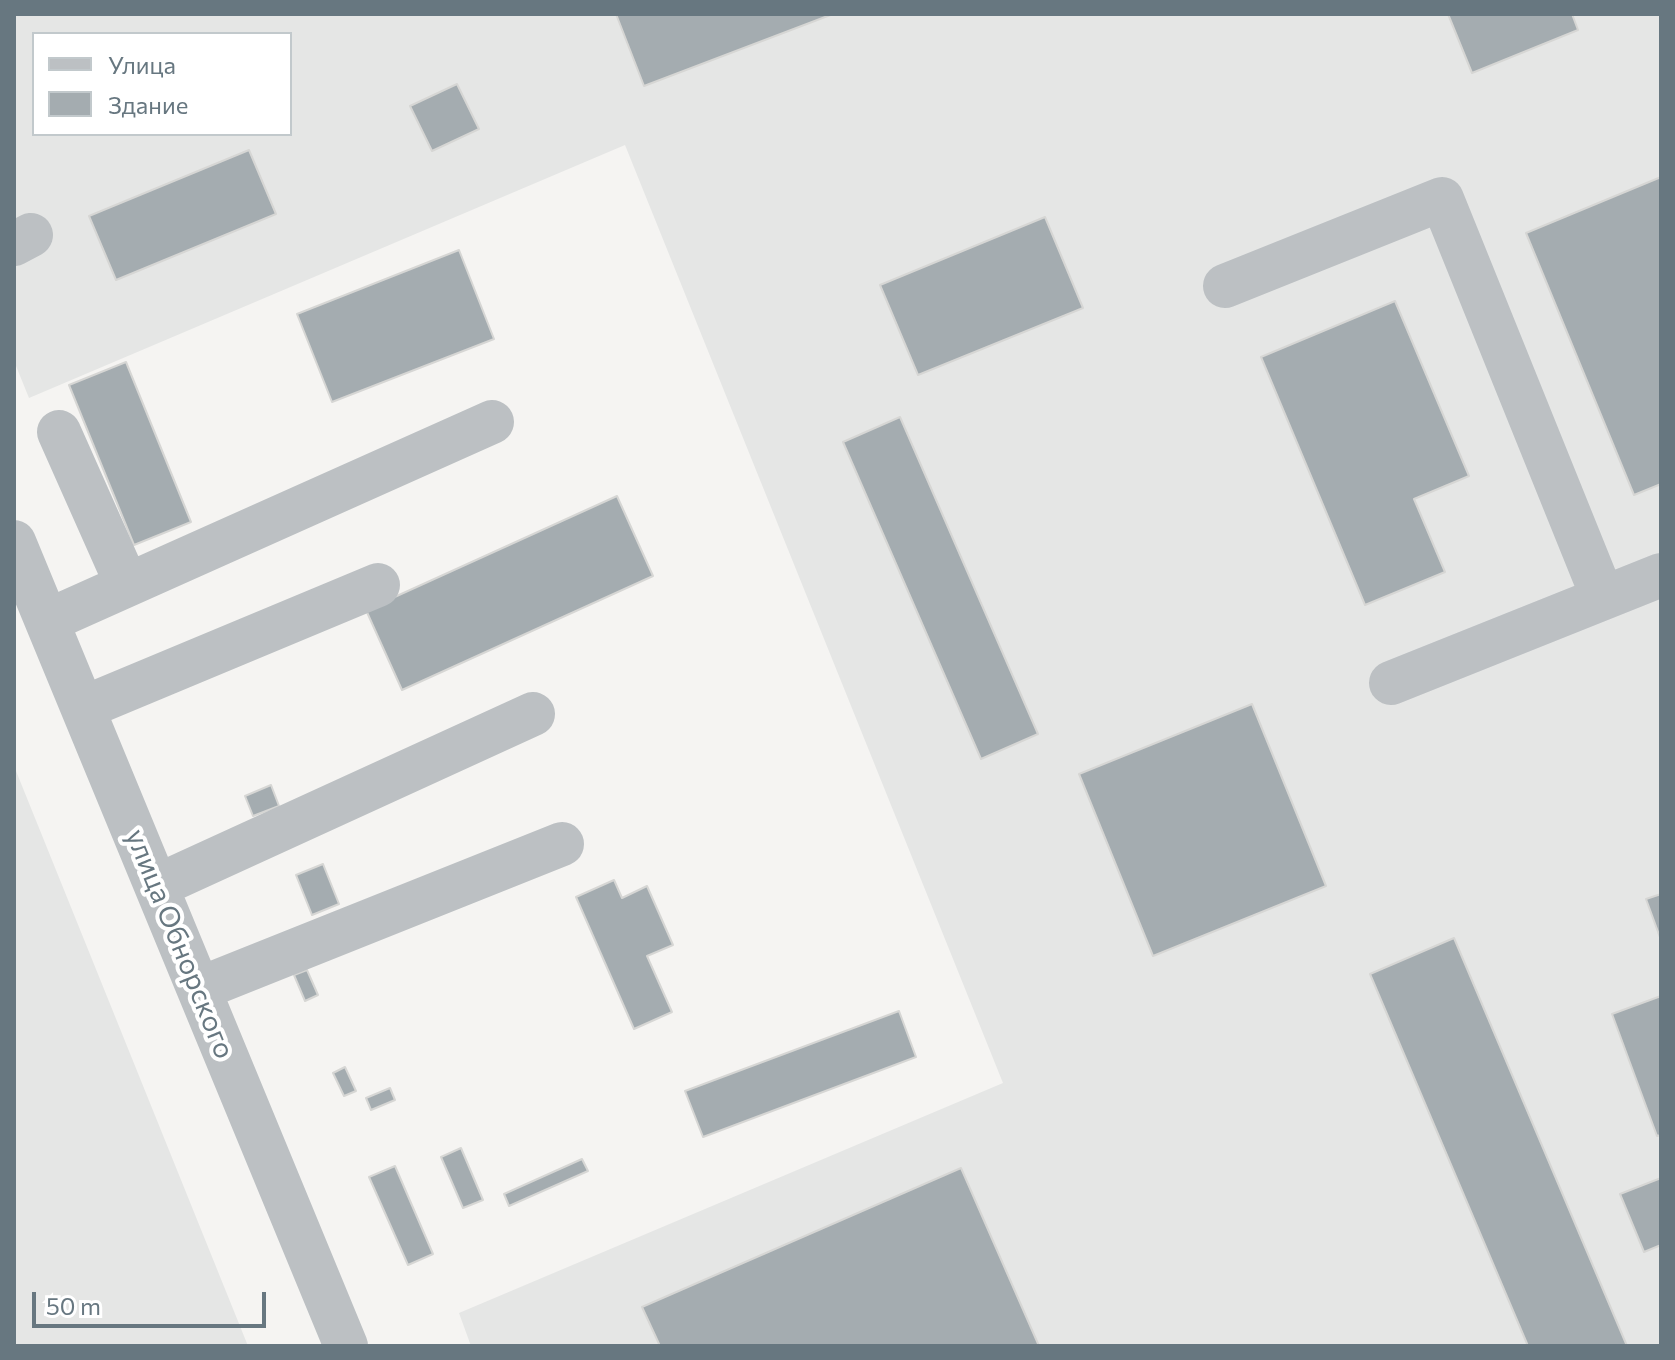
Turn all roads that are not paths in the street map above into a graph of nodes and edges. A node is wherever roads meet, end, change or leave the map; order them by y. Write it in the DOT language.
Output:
graph roads {
  1 [pos="1225,286"];
  2 [pos="492,422"];
  3 [pos="59,432"];
  4 [pos="14,542"];
  5 [pos="1661,575"];
  6 [pos="127,585"];
  7 [pos="378,585"];
  8 [pos="1603,598"];
  9 [pos="47,621"];
  10 [pos="1391,683"];
  11 [pos="83,708"];
  12 [pos="533,714"];
  13 [pos="562,844"];
  14 [pos="157,886"];
  15 [pos="199,989"];
  16 [pos="346,1346"];
  1 -- 8 [label="street"];
  2 -- 6 [label="street"];
  3 -- 6 [label="street"];
  4 -- 9 [label="street, улица Обнорского"];
  5 -- 8 [label="street"];
  6 -- 9 [label="street"];
  7 -- 11 [label="street"];
  8 -- 10 [label="street"];
  9 -- 11 [label="street, улица Обнорского"];
  11 -- 14 [label="street, улица Обнорского"];
  12 -- 14 [label="street"];
  13 -- 15 [label="street"];
  14 -- 15 [label="street, улица Обнорского"];
  15 -- 16 [label="street, улица Обнорского"];
}
